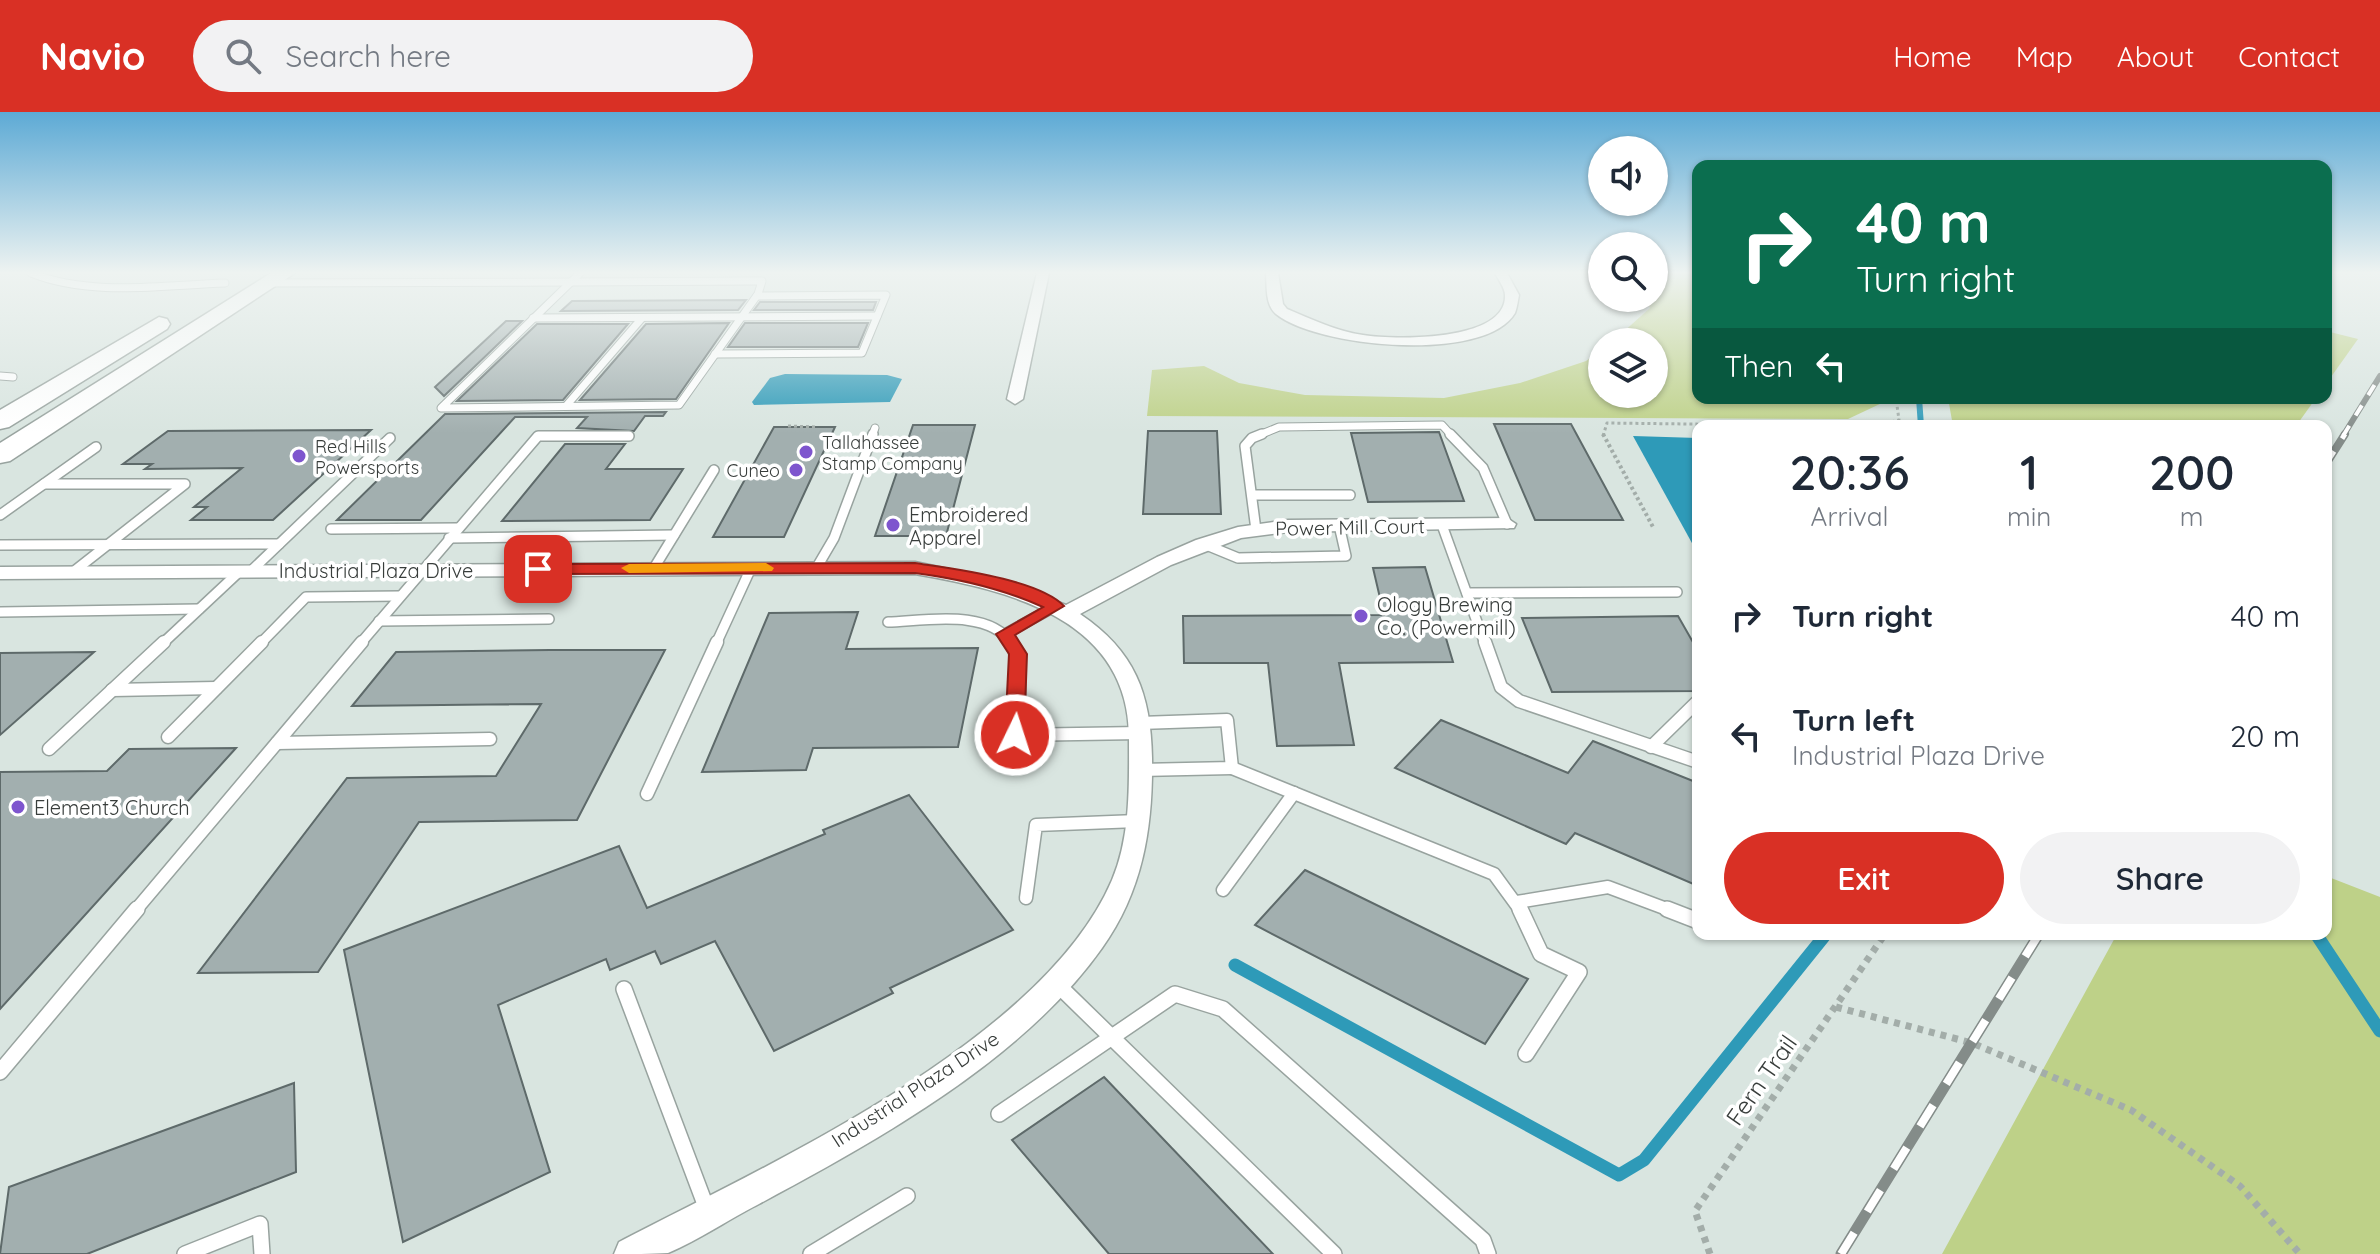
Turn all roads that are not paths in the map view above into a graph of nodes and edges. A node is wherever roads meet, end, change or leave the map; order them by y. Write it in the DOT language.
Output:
graph roads {
  1 [pos="154,326"];
  2 [pos="201,326"];
  3 [pos="525,326"];
  4 [pos="635,326"];
  5 [pos="735,326"];
  6 [pos="873,326"];
  7 [pos="1031,326"];
  8 [pos="1324,326"];
  9 [pos="1485,326"];
  10 [pos="715,354"];
  11 [pos="0,376"];
  12 [pos="13,377"];
  13 [pos="1015,399"];
  14 [pos="566,406"];
  15 [pos="0,421"];
  16 [pos="875,428"];
  17 [pos="629,436"];
  18 [pos="390,438"];
  19 [pos="96,447"];
  20 [pos="0,455"];
  21 [pos="714,470"];
  22 [pos="44,484"];
  23 [pos="1252,495"];
  24 [pos="1350,495"];
  25 [pos="0,515"];
  26 [pos="1507,524"];
  27 [pos="1339,525"];
  28 [pos="1442,525"];
  29 [pos="458,528"];
  30 [pos="331,529"];
  31 [pos="1256,530"];
  32 [pos="674,535"];
  33 [pos="449,538"];
  34 [pos="279,544"];
  35 [pos="1203,544"];
  36 [pos="0,545"];
  37 [pos="107,545"];
  38 [pos="817,567"];
  39 [pos="654,568"];
  40 [pos="751,568"];
  41 [pos="422,570"];
  42 [pos="245,571"];
  43 [pos="73,572"];
  44 [pos="0,573"];
  45 [pos="1677,592"];
  46 [pos="1467,593"];
  47 [pos="400,596"];
  48 [pos="199,609"];
  49 [pos="1061,610"];
  50 [pos="0,612"];
  51 [pos="549,619"];
  52 [pos="379,621"];
  53 [pos="888,622"];
  54 [pos="1005,634"];
  55 [pos="216,688"];
  56 [pos="112,690"];
  57 [pos="1692,707"];
  58 [pos="1140,728"];
  59 [pos="168,737"];
  60 [pos="490,739"];
  61 [pos="277,743"];
  62 [pos="1651,747"];
  63 [pos="49,749"];
  64 [pos="1692,760"];
  65 [pos="1232,768"];
  66 [pos="1139,770"];
  67 [pos="1294,793"];
  68 [pos="647,794"];
  69 [pos="1137,821"];
  70 [pos="1223,890"];
  71 [pos="1026,898"];
  72 [pos="1517,902"];
  73 [pos="1692,919"];
  74 [pos="1055,983"];
  75 [pos="624,989"];
  76 [pos="1111,1036"];
  77 [pos="1526,1054"];
  78 [pos="0,1072"];
  79 [pos="999,1114"];
  80 [pos="907,1196"];
  81 [pos="708,1212"];
  82 [pos="185,1254"];
  83 [pos="262,1254"];
  84 [pos="631,1254"];
  85 [pos="811,1254"];
  86 [pos="1334,1254"];
  87 [pos="1488,1254"];
  1 -- 15 [label="main road"];
  2 -- 20 [label="main road"];
  3 -- 14 [label="lane"];
  4 -- 14 [label="lane"];
  5 -- 10 [label="lane"];
  6 -- 10 [label="lane"];
  7 -- 13 [label="street"];
  8 -- 9 [label="street"];
  10 -- 14 [label="lane"];
  11 -- 12 [label="lane"];
  16 -- 38 [label="lane"];
  17 -- 29 [label="lane"];
  18 -- 34 [label="lane"];
  19 -- 22 [label="lane"];
  21 -- 32 [label="lane"];
  22 -- 25 [label="lane"];
  22 -- 37 [label="lane"];
  23 -- 24 [label="lane"];
  23 -- 26 [label="lane"];
  23 -- 31 [label="lane"];
  26 -- 28 [label="street, Power Mill Court"];
  27 -- 28 [label="street, Power Mill Court"];
  27 -- 31 [label="street, Power Mill Court"];
  27 -- 35 [label="lane"];
  28 -- 46 [label="lane"];
  29 -- 30 [label="lane"];
  29 -- 33 [label="lane"];
  31 -- 35 [label="street, Power Mill Court"];
  32 -- 33 [label="lane"];
  32 -- 39 [label="lane"];
  33 -- 41 [label="lane"];
  34 -- 37 [label="lane"];
  34 -- 42 [label="lane"];
  35 -- 49 [label="street, Power Mill Court"];
  36 -- 37 [label="lane"];
  37 -- 43 [label="lane"];
  38 -- 40 [label="street, Industrial Plaza Drive"];
  38 -- 49 [label="street, Industrial Plaza Drive"];
  39 -- 40 [label="street, Industrial Plaza Drive"];
  39 -- 41 [label="street, Industrial Plaza Drive"];
  40 -- 68 [label="lane"];
  41 -- 42 [label="street, Industrial Plaza Drive"];
  41 -- 47 [label="lane"];
  42 -- 43 [label="street, Industrial Plaza Drive"];
  42 -- 48 [label="lane"];
  43 -- 44 [label="street, Industrial Plaza Drive"];
  45 -- 46 [label="lane"];
  46 -- 62 [label="lane"];
  47 -- 52 [label="lane"];
  47 -- 55 [label="lane"];
  48 -- 50 [label="lane"];
  48 -- 56 [label="lane"];
  49 -- 54 [label="lane"];
  49 -- 58 [label="street, Industrial Plaza Drive"];
  51 -- 52 [label="lane"];
  52 -- 61 [label="lane"];
  53 -- 54 [label="lane"];
  54 -- 58 [label="lane"];
  55 -- 56 [label="lane"];
  55 -- 59 [label="lane"];
  56 -- 63 [label="lane"];
  57 -- 62 [label="lane"];
  58 -- 65 [label="lane"];
  58 -- 66 [label="street, Industrial Plaza Drive"];
  60 -- 61 [label="lane"];
  61 -- 78 [label="lane"];
  62 -- 64 [label="lane"];
  65 -- 66 [label="lane"];
  65 -- 67 [label="lane"];
  66 -- 69 [label="street, Industrial Plaza Drive"];
  67 -- 70 [label="lane"];
  67 -- 72 [label="lane"];
  69 -- 71 [label="lane"];
  69 -- 74 [label="street, Industrial Plaza Drive"];
  72 -- 73 [label="lane"];
  72 -- 77 [label="lane"];
  74 -- 76 [label="lane"];
  74 -- 81 [label="street, Industrial Plaza Drive"];
  75 -- 81 [label="lane"];
  76 -- 79 [label="lane"];
  76 -- 86 [label="lane"];
  76 -- 87 [label="lane"];
  80 -- 85 [label="lane"];
  81 -- 84 [label="street, Industrial Plaza Drive"];
  82 -- 83 [label="lane"];
}
